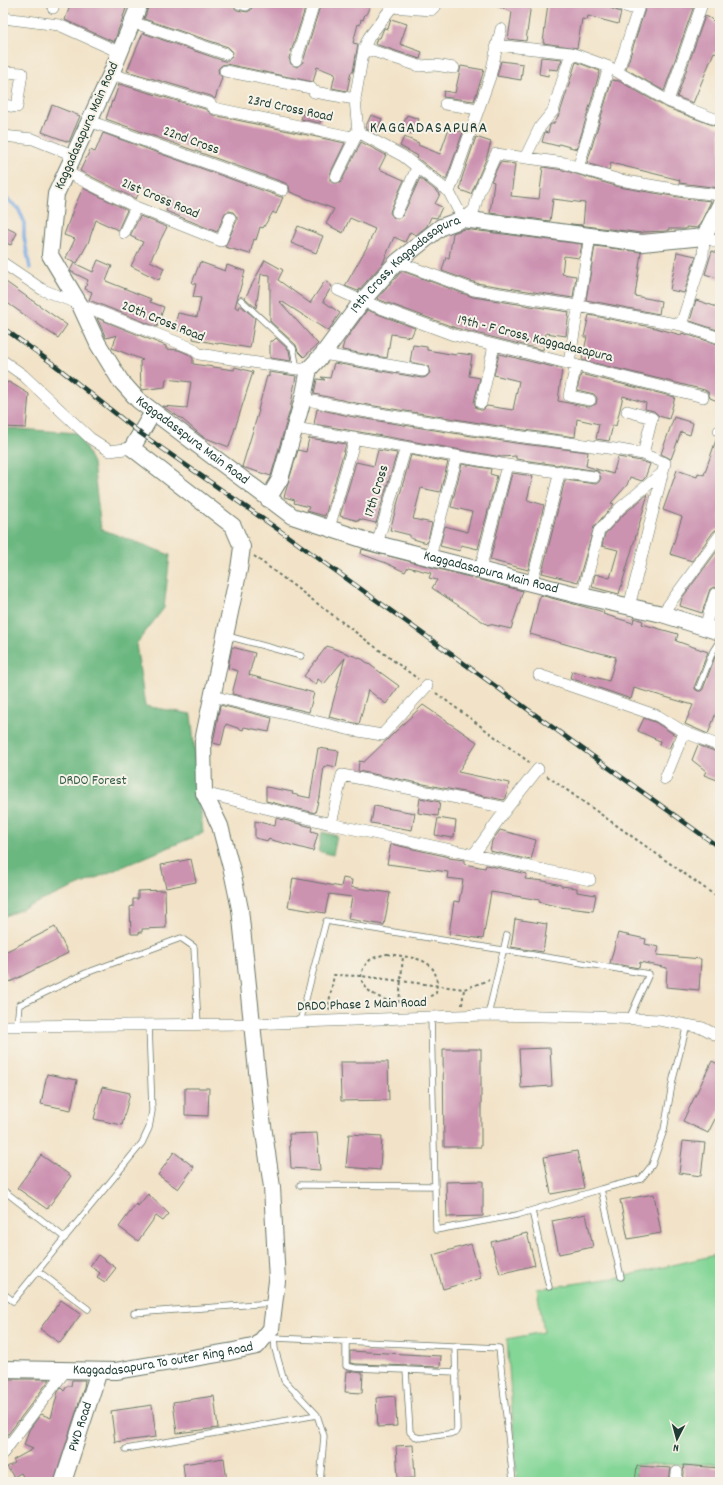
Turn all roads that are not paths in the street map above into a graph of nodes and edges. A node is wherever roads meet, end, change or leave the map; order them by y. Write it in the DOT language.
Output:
graph roads {
  1 [pos="140,3"];
  2 [pos="314,3"];
  3 [pos="438,3"];
  4 [pos="615,3"];
  5 [pos="702,4"];
  6 [pos="422,6"];
  7 [pos="639,6"];
  8 [pos="3,18"];
  9 [pos="132,22"];
  10 [pos="501,29"];
  11 [pos="496,45"];
  12 [pos="364,48"];
  13 [pos="119,52"];
  14 [pos="226,54"];
  15 [pos="571,54"];
  16 [pos="296,60"];
  17 [pos="454,68"];
  18 [pos="613,69"];
  19 [pos="226,71"];
  20 [pos="3,72"];
  21 [pos="111,74"];
  22 [pos="355,99"];
  23 [pos="668,101"];
  24 [pos="445,104"];
  25 [pos="3,105"];
  26 [pos="479,109"];
  27 [pos="89,120"];
  28 [pos="720,121"];
  29 [pos="358,132"];
  30 [pos="3,136"];
  31 [pos="73,155"];
  32 [pos="525,158"];
  33 [pos="417,168"];
  34 [pos="578,168"];
  35 [pos="66,172"];
  36 [pos="336,177"];
  37 [pos="283,190"];
  38 [pos="449,192"];
  39 [pos="720,194"];
  40 [pos="720,205"];
  41 [pos="136,207"];
  42 [pos="397,212"];
  43 [pos="230,218"];
  44 [pos="463,219"];
  45 [pos="124,233"];
  46 [pos="590,236"];
  47 [pos="704,237"];
  48 [pos="720,243"];
  49 [pos="398,262"];
  50 [pos="3,263"];
  51 [pos="338,290"];
  52 [pos="241,300"];
  53 [pos="362,301"];
  54 [pos="80,305"];
  55 [pos="578,306"];
  56 [pos="681,325"];
  57 [pos="720,338"];
  58 [pos="494,346"];
  59 [pos="323,354"];
  60 [pos="3,361"];
  61 [pos="572,364"];
  62 [pos="8,368"];
  63 [pos="303,369"];
  64 [pos="423,371"];
  65 [pos="120,380"];
  66 [pos="703,397"];
  67 [pos="303,399"];
  68 [pos="590,400"];
  69 [pos="482,403"];
  70 [pos="627,411"];
  71 [pos="153,412"];
  72 [pos="295,428"];
  73 [pos="355,439"];
  74 [pos="406,447"];
  75 [pos="132,448"];
  76 [pos="643,454"];
  77 [pos="457,456"];
  78 [pos="507,465"];
  79 [pos="560,471"];
  80 [pos="661,474"];
  81 [pos="594,477"];
  82 [pos="268,499"];
  83 [pos="329,528"];
  84 [pos="720,535"];
  85 [pos="377,544"];
  86 [pos="430,557"];
  87 [pos="480,570"];
  88 [pos="532,582"];
  89 [pos="716,594"];
  90 [pos="582,596"];
  91 [pos="629,607"];
  92 [pos="662,614"];
  93 [pos="713,630"];
  94 [pos="225,636"];
  95 [pos="720,640"];
  96 [pos="301,656"];
  97 [pos="539,675"];
  98 [pos="427,686"];
  99 [pos="699,687"];
  100 [pos="212,696"];
  101 [pos="684,732"];
  102 [pos="720,746"];
  103 [pos="538,769"];
  104 [pos="665,779"];
  105 [pos="204,793"];
  106 [pos="507,808"];
  107 [pos="331,824"];
  108 [pos="474,854"];
  109 [pos="590,880"];
  110 [pos="507,935"];
  111 [pos="504,951"];
  112 [pos="488,1015"];
  113 [pos="431,1017"];
  114 [pos="629,1019"];
  115 [pos="300,1022"];
  116 [pos="198,1024"];
  117 [pos="252,1024"];
  118 [pos="149,1025"];
  119 [pos="687,1025"];
  120 [pos="3,1026"];
  121 [pos="17,1026"];
  122 [pos="720,1037"];
  123 [pos="300,1185"];
  124 [pos="435,1186"];
  125 [pos="602,1188"];
  126 [pos="3,1190"];
  127 [pos="532,1211"];
  128 [pos="64,1238"];
  129 [pos="38,1271"];
  130 [pos="621,1277"];
  131 [pos="549,1287"];
  132 [pos="3,1293"];
  133 [pos="274,1303"];
  134 [pos="88,1309"];
  135 [pos="134,1313"];
  136 [pos="272,1335"];
  137 [pos="346,1341"];
  138 [pos="455,1346"];
  139 [pos="3,1369"];
  140 [pos="66,1370"];
  141 [pos="406,1370"];
  142 [pos="99,1371"];
  143 [pos="456,1372"];
  144 [pos="317,1415"];
  145 [pos="7,1442"];
  146 [pos="126,1449"];
  147 [pos="3,1454"];
  148 [pos="63,1482"];
  149 [pos="320,1482"];
  150 [pos="513,1482"];
  1 -- 9 [label="street, Kaggadasapura Main Road"];
  2 -- 16 [label="street"];
  3 -- 6 [label="street"];
  4 -- 7 [label="street"];
  5 -- 23 [label="street"];
  6 -- 12 [label="street"];
  7 -- 18 [label="street"];
  8 -- 13 [label="street"];
  9 -- 13 [label="street, Kaggadasapura Main Road"];
  9 -- 14 [label="street"];
  10 -- 11 [label="street"];
  11 -- 15 [label="street"];
  11 -- 26 [label="street"];
  12 -- 17 [label="street"];
  12 -- 22 [label="street"];
  13 -- 21 [label="street, Kaggadasapura Main Road"];
  15 -- 18 [label="street"];
  15 -- 32 [label="street"];
  18 -- 23 [label="street"];
  18 -- 34 [label="street"];
  19 -- 22 [label="street"];
  20 -- 25 [label="street"];
  21 -- 27 [label="street, Kaggadasapura Main Road"];
  21 -- 29 [label="street, 23rd Cross Road"];
  22 -- 29 [label="street"];
  23 -- 28 [label="street"];
  24 -- 26 [label="street"];
  26 -- 38 [label="street"];
  27 -- 31 [label="street, Kaggadasapura Main Road"];
  27 -- 37 [label="street, 22nd Cross"];
  29 -- 33 [label="street"];
  29 -- 36 [label="street"];
  30 -- 31 [label="street"];
  31 -- 35 [label="street, Kaggadasapura Main Road"];
  32 -- 34 [label="street"];
  32 -- 44 [label="street"];
  33 -- 38 [label="street"];
  33 -- 42 [label="street"];
  34 -- 39 [label="street"];
  35 -- 41 [label="street, 21st Cross Road"];
  35 -- 54 [label="street, Kaggadasapura Main Road"];
  38 -- 44 [label="street"];
  40 -- 47 [label="street"];
  41 -- 43 [label="street, 21st Cross Road"];
  41 -- 45 [label="street"];
  44 -- 46 [label="street, 19th Cross, Kaggadasapura"];
  44 -- 49 [label="street, 19th Cross, Kaggadasapura"];
  46 -- 47 [label="street, 19th Cross, Kaggadasapura"];
  46 -- 55 [label="street"];
  47 -- 48 [label="street"];
  47 -- 56 [label="street"];
  49 -- 53 [label="street, 19th Cross, Kaggadasapura"];
  49 -- 55 [label="street"];
  50 -- 54 [label="street, 20th Cross Road"];
  51 -- 53 [label="street, 19th - F Cross, Kaggadasapura"];
  52 -- 63 [label="lane"];
  53 -- 58 [label="street, 19th - F Cross, Kaggadasapura"];
  53 -- 59 [label="street, 19th Cross, Kaggadasapura"];
  54 -- 63 [label="street, 20th Cross Road"];
  54 -- 65 [label="street, Kaggadasapura Main Road"];
  55 -- 56 [label="street"];
  55 -- 61 [label="street"];
  56 -- 57 [label="street"];
  58 -- 61 [label="street, 19th - F Cross, Kaggadasapura"];
  58 -- 69 [label="street"];
  59 -- 63 [label="street, 19th Cross, Kaggadasapura"];
  59 -- 64 [label="street"];
  60 -- 62 [label="street"];
  61 -- 66 [label="street, 19th - F Cross, Kaggadasapura"];
  61 -- 68 [label="street"];
  62 -- 75 [label="street"];
  63 -- 67 [label="street"];
  65 -- 71 [label="street, Kaggadasspura Main Road"];
  67 -- 72 [label="street"];
  67 -- 76 [label="street"];
  70 -- 76 [label="street"];
  71 -- 75 [label="street"];
  71 -- 82 [label="street, Kaggadasspura Main Road"];
  72 -- 73 [label="street"];
  72 -- 82 [label="street"];
  73 -- 74 [label="street"];
  73 -- 83 [label="street"];
  74 -- 77 [label="street"];
  74 -- 85 [label="street, 17th Cross"];
  75 -- 94 [label="street"];
  76 -- 80 [label="street"];
  77 -- 78 [label="street"];
  77 -- 86 [label="street"];
  78 -- 79 [label="street"];
  78 -- 87 [label="street"];
  79 -- 81 [label="street"];
  79 -- 88 [label="street"];
  80 -- 90 [label="street"];
  80 -- 91 [label="street"];
  82 -- 83 [label="street, Kaggadasapura Main Road"];
  83 -- 85 [label="street, Kaggadasapura Main Road"];
  84 -- 92 [label="street"];
  85 -- 86 [label="street, Kaggadasapura Main Road"];
  86 -- 87 [label="street, Kaggadasapura Main Road"];
  87 -- 88 [label="street, Kaggadasapura Main Road"];
  88 -- 90 [label="street, Kaggadasapura Main Road"];
  89 -- 93 [label="street"];
  90 -- 91 [label="street, Kaggadasapura Main Road"];
  91 -- 92 [label="street, Kaggadasapura Main Road"];
  92 -- 93 [label="street, Kaggadasapura Main Road"];
  94 -- 96 [label="lane"];
  94 -- 100 [label="street"];
  95 -- 99 [label="lane"];
  97 -- 101 [label="street"];
  98 -- 100 [label="street"];
  100 -- 105 [label="street"];
  101 -- 102 [label="street"];
  101 -- 104 [label="street"];
  103 -- 106 [label="street"];
  105 -- 107 [label="street"];
  105 -- 117 [label="street, Kaggadasapura To outer Ring Road"];
  106 -- 107 [label="street"];
  106 -- 108 [label="street"];
  107 -- 108 [label="street"];
  108 -- 109 [label="street"];
  110 -- 111 [label="lane"];
  111 -- 112 [label="lane"];
  111 -- 114 [label="lane"];
  111 -- 115 [label="lane"];
  112 -- 113 [label="street, DRDO Phase 2 Main Road"];
  112 -- 114 [label="street, DRDO Phase 2 Main Road"];
  113 -- 115 [label="street, DRDO Phase 2 Main Road"];
  113 -- 124 [label="lane"];
  114 -- 119 [label="street, DRDO Phase 2 Main Road"];
  115 -- 117 [label="street, DRDO Phase 2 Main Road"];
  116 -- 117 [label="street, DRDO Phase 2 Main Road"];
  116 -- 118 [label="street, DRDO Phase 2 Main Road"];
  116 -- 121 [label="lane"];
  117 -- 133 [label="street, Kaggadasapura To outer Ring Road"];
  118 -- 121 [label="street, DRDO Phase 2 Main Road"];
  118 -- 128 [label="lane"];
  119 -- 122 [label="street, DRDO Phase 2 Main Road"];
  119 -- 125 [label="lane"];
  120 -- 121 [label="street, DRDO Phase 2 Main Road"];
  123 -- 124 [label="lane"];
  124 -- 127 [label="lane"];
  125 -- 127 [label="lane"];
  125 -- 130 [label="lane"];
  126 -- 128 [label="lane"];
  127 -- 131 [label="lane"];
  128 -- 129 [label="lane"];
  129 -- 132 [label="lane"];
  129 -- 134 [label="lane"];
  133 -- 135 [label="lane"];
  133 -- 136 [label="street, Kaggadasapura To outer Ring Road"];
  136 -- 137 [label="lane"];
  136 -- 142 [label="street, Kaggadasapura To outer Ring Road"];
  136 -- 144 [label="lane"];
  137 -- 138 [label="lane"];
  137 -- 141 [label="lane"];
  138 -- 143 [label="lane"];
  138 -- 150 [label="lane"];
  139 -- 140 [label="street, Kaggadasapura To outer Ring Road"];
  140 -- 142 [label="street, Kaggadasapura To outer Ring Road"];
  140 -- 145 [label="street"];
  141 -- 143 [label="lane"];
  141 -- 143 [label="lane"];
  142 -- 148 [label="street, PWD Road"];
  144 -- 146 [label="lane"];
  144 -- 149 [label="lane"];
  145 -- 147 [label="street"];
}
